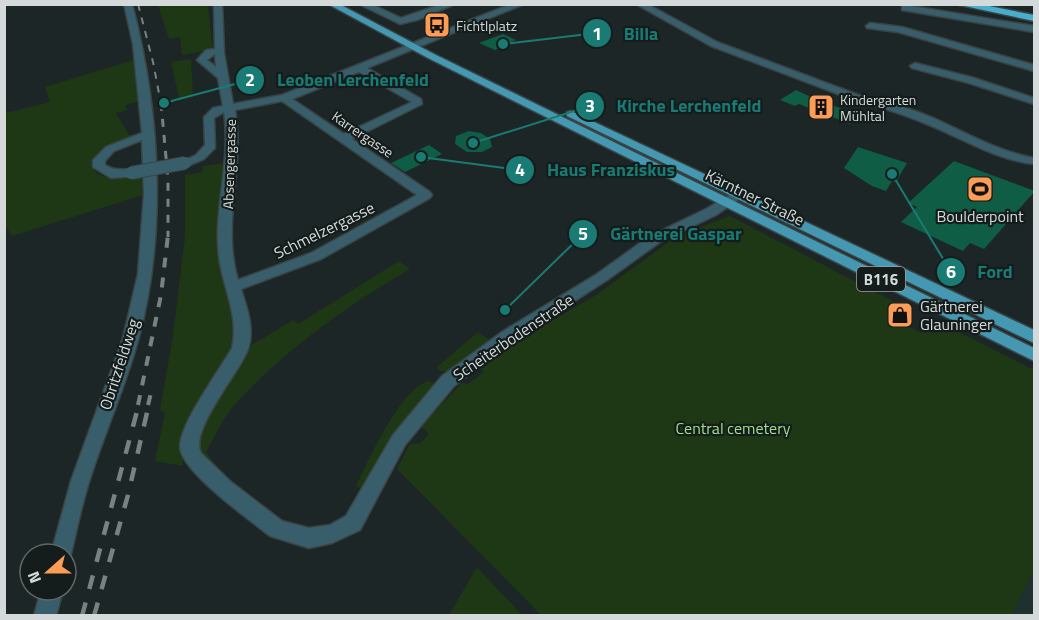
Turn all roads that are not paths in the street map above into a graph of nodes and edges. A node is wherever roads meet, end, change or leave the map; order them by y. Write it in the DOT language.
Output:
graph roads {
  1 [pos="128,4"];
  2 [pos="218,4"];
  3 [pos="332,4"];
  4 [pos="348,4"];
  5 [pos="363,4"];
  6 [pos="451,4"];
  7 [pos="520,4"];
  8 [pos="640,4"];
  9 [pos="960,4"];
  10 [pos="985,4"];
  11 [pos="905,8"];
  12 [pos="1035,13"];
  13 [pos="427,14"];
  14 [pos="1035,18"];
  15 [pos="870,26"];
  16 [pos="459,29"];
  17 [pos="1035,29"];
  18 [pos="418,44"];
  19 [pos="220,51"];
  20 [pos="915,66"];
  21 [pos="359,68"];
  22 [pos="1035,68"];
  23 [pos="222,76"];
  24 [pos="284,98"];
  25 [pos="1035,101"];
  26 [pos="230,108"];
  27 [pos="146,135"];
  28 [pos="343,139"];
  29 [pos="1035,161"];
  30 [pos="426,195"];
  31 [pos="733,199"];
  32 [pos="233,287"];
  33 [pos="1035,337"];
  34 [pos="1035,355"];
  35 [pos="64,542"];
  1 -- 27 [label="street, Obritzfeldweg"];
  2 -- 19 [label="street, Absengergasse"];
  3 -- 18 [label="main road, Kärntner Straße / B116"];
  4 -- 18 [label="main road, Kärntner Straße / B116"];
  5 -- 13 [label="street"];
  6 -- 13 [label="street"];
  7 -- 16 [label="street"];
  8 -- 29 [label="street"];
  9 -- 14 [label="highway"];
  10 -- 12 [label="highway"];
  11 -- 17 [label="street"];
  13 -- 16 [label="street"];
  15 -- 22 [label="street"];
  16 -- 18 [label="street"];
  18 -- 21 [label="street"];
  18 -- 31 [label="main road, Kärntner Straße / B116"];
  18 -- 31 [label="main road, Kärntner Straße / B116"];
  19 -- 23 [label="street, Absengergasse"];
  19 -- 23 [label="street"];
  20 -- 25 [label="street"];
  21 -- 24 [label="street"];
  21 -- 28 [label="street"];
  23 -- 26 [label="street, Absengergasse"];
  24 -- 26 [label="street"];
  24 -- 28 [label="street, Karrergasse"];
  26 -- 27 [label="street, bridge"];
  26 -- 32 [label="street, Absengergasse"];
  27 -- 35 [label="street, Obritzfeldweg"];
  28 -- 30 [label="street, Karrergasse"];
  30 -- 32 [label="street, Schmelzergasse"];
  31 -- 32 [label="street, Scheiterbodenstraße"];
  31 -- 33 [label="main road, Kärntner Straße / B116"];
  31 -- 34 [label="main road, Kärntner Straße / B116"];
}
